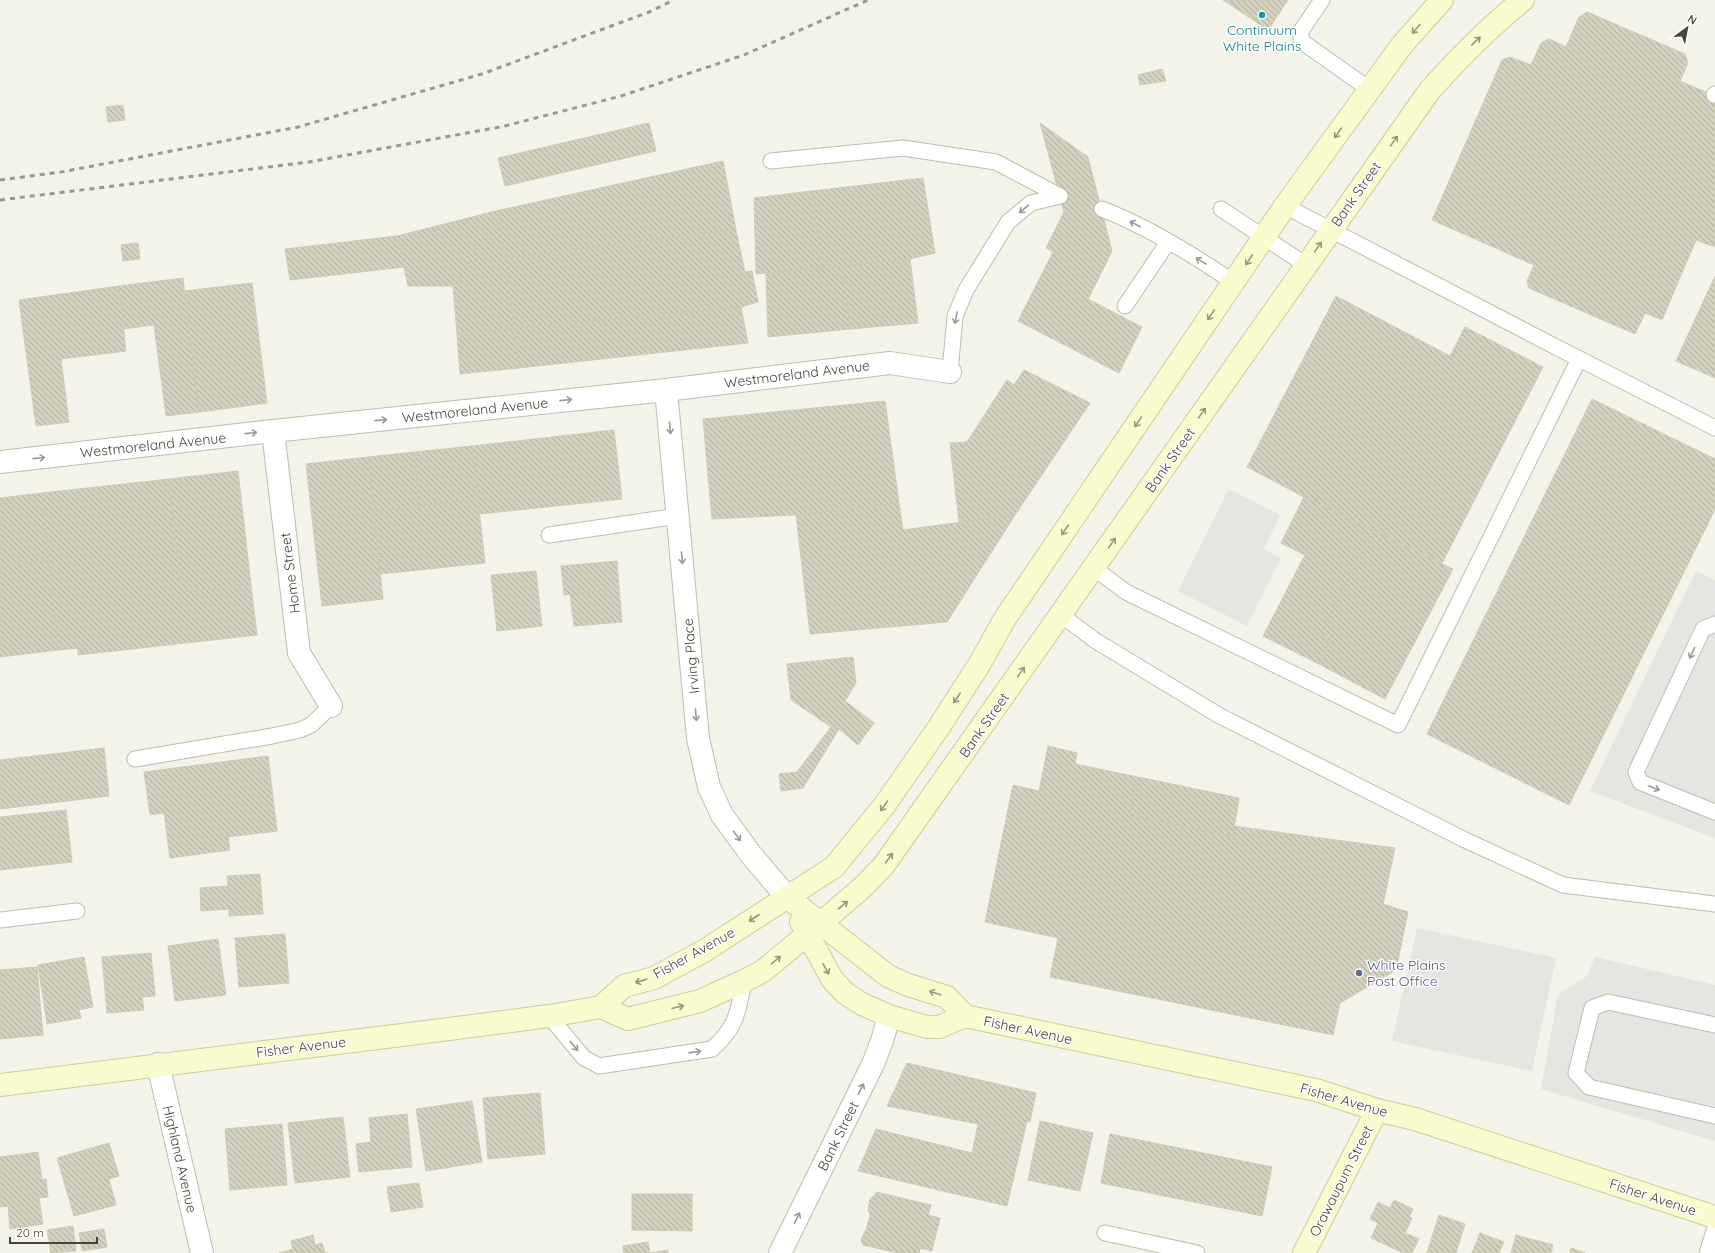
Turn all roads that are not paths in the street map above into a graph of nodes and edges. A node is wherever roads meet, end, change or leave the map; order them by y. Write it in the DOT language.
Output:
graph roads {
  1 [pos="1322,0"];
  2 [pos="1442,0"];
  3 [pos="1523,0"];
  4 [pos="1369,89"];
  5 [pos="771,161"];
  6 [pos="1285,206"];
  7 [pos="1102,209"];
  8 [pos="1221,209"];
  9 [pos="1331,230"];
  10 [pos="1263,237"];
  11 [pos="1168,242"];
  12 [pos="1306,265"];
  13 [pos="1233,282"];
  14 [pos="1125,306"];
  15 [pos="1579,359"];
  16 [pos="950,372"];
  17 [pos="666,390"];
  18 [pos="1715,428"];
  19 [pos="273,431"];
  20 [pos="0,462"];
  21 [pos="678,516"];
  22 [pos="549,536"];
  23 [pos="1094,568"];
  24 [pos="1061,615"];
  25 [pos="1715,624"];
  26 [pos="331,706"];
  27 [pos="135,759"];
  28 [pos="1715,811"];
  29 [pos="787,897"];
  30 [pos="1715,904"];
  31 [pos="77,911"];
  32 [pos="0,920"];
  33 [pos="814,929"];
  34 [pos="744,981"];
  35 [pos="601,1007"];
  36 [pos="549,1016"];
  37 [pos="889,1016"];
  38 [pos="965,1016"];
  39 [pos="1715,1025"];
  40 [pos="158,1064"];
  41 [pos="0,1085"];
  42 [pos="1377,1110"];
  43 [pos="1715,1116"];
  44 [pos="1715,1217"];
  45 [pos="1715,1228"];
  46 [pos="1105,1233"];
  47 [pos="202,1253"];
  48 [pos="780,1253"];
  49 [pos="1197,1253"];
  50 [pos="1304,1253"];
  51 [pos="1707,1253"];
  1 -- 4 [label="lane"];
  2 -- 4 [label="street, one-way"];
  9 -- 3 [label="street, Bank Street, one-way"];
  4 -- 6 [label="street, one-way"];
  5 -- 16 [label="lane, one-way"];
  6 -- 9 [label="lane"];
  6 -- 10 [label="street"];
  11 -- 7 [label="lane, one-way"];
  8 -- 10 [label="lane"];
  12 -- 9 [label="street, Bank Street, one-way"];
  9 -- 15 [label="lane"];
  10 -- 12 [label="lane"];
  10 -- 13 [label="street, one-way"];
  13 -- 11 [label="lane, one-way"];
  11 -- 14 [label="lane"];
  23 -- 12 [label="street, Bank Street, one-way"];
  13 -- 29 [label="street, one-way"];
  15 -- 18 [label="lane"];
  15 -- 23 [label="lane"];
  16 -- 17 [label="street, Westmoreland Avenue"];
  19 -- 17 [label="street, Westmoreland Avenue, one-way"];
  17 -- 21 [label="street, Irving Place, one-way"];
  20 -- 19 [label="street, Westmoreland Avenue, one-way"];
  19 -- 26 [label="street, Home Street"];
  21 -- 22 [label="lane"];
  21 -- 29 [label="street, Irving Place, one-way"];
  23 -- 24 [label="street, Bank Street"];
  24 -- 30 [label="lane"];
  33 -- 24 [label="street, Bank Street, one-way"];
  25 -- 28 [label="lane, one-way"];
  26 -- 27 [label="lane"];
  29 -- 33 [label="street, Fisher Avenue"];
  29 -- 35 [label="street, Fisher Avenue, one-way"];
  31 -- 32 [label="lane"];
  34 -- 33 [label="street, one-way"];
  33 -- 37 [label="street, Fisher Avenue, one-way"];
  38 -- 33 [label="street, Fisher Avenue, one-way"];
  35 -- 34 [label="street, one-way"];
  36 -- 34 [label="lane, one-way"];
  35 -- 36 [label="street, Fisher Avenue"];
  36 -- 40 [label="street, Fisher Avenue"];
  37 -- 38 [label="street, Fisher Avenue"];
  48 -- 37 [label="street, Bank Street, one-way"];
  38 -- 42 [label="street, Fisher Avenue"];
  39 -- 43 [label="lane"];
  40 -- 41 [label="street, Fisher Avenue"];
  40 -- 47 [label="street, Highland Avenue"];
  42 -- 44 [label="street, Fisher Avenue"];
  42 -- 50 [label="street, Orawaupum Street"];
  45 -- 51 [label="lane"];
  46 -- 49 [label="lane"];
}
